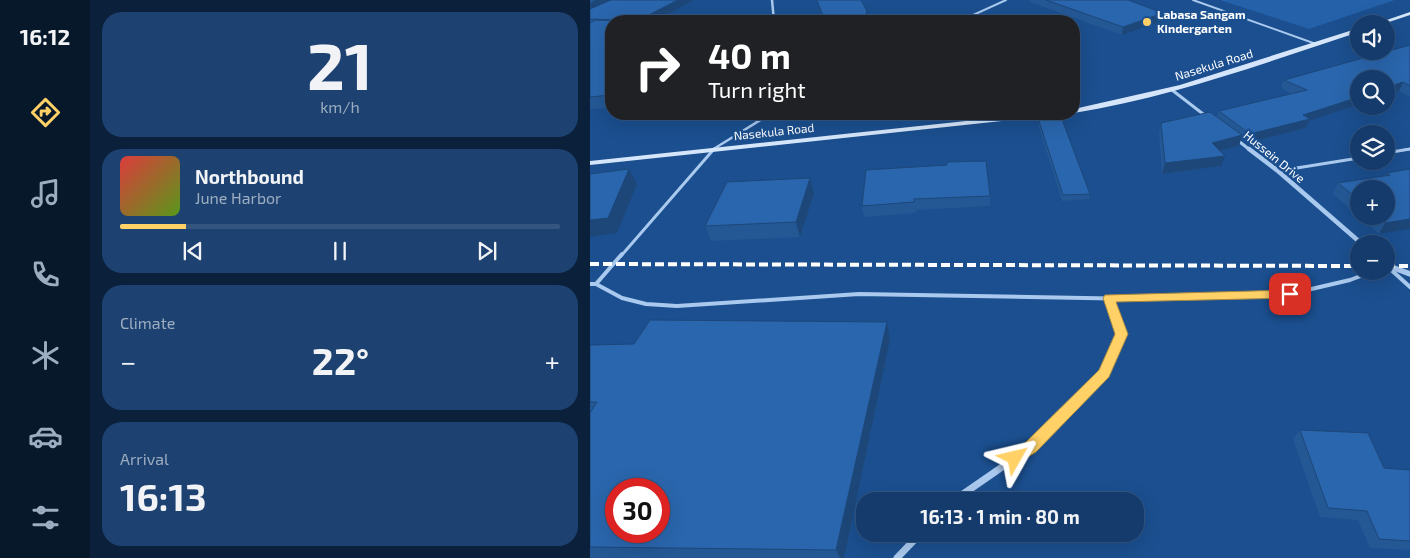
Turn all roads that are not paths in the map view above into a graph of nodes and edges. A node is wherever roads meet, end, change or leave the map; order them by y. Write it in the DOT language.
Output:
graph roads {
  1 [pos="772,0"];
  2 [pos="1006,0"];
  3 [pos="1193,0"];
  4 [pos="1410,13"];
  5 [pos="773,15"];
  6 [pos="973,15"];
  7 [pos="1395,18"];
  8 [pos="1350,33"];
  9 [pos="1316,44"];
  10 [pos="1172,90"];
  11 [pos="1080,110"];
  12 [pos="1210,119"];
  13 [pos="760,120"];
  14 [pos="993,120"];
  15 [pos="1232,136"];
  16 [pos="1410,149"];
  17 [pos="712,150"];
  18 [pos="1395,152"];
  19 [pos="1350,159"];
  20 [pos="590,163"];
  21 [pos="1278,171"];
  22 [pos="1352,235"];
  23 [pos="1395,269"];
  24 [pos="1395,273"];
  25 [pos="1410,274"];
  26 [pos="1350,280"];
  27 [pos="590,284"];
  28 [pos="596,284"];
  29 [pos="1410,287"];
  30 [pos="1109,298"];
  31 [pos="966,492"];
  32 [pos="912,542"];
  33 [pos="897,558"];
  1 -- 5 [label="street"];
  2 -- 6 [label="lane"];
  3 -- 9 [label="lane"];
  4 -- 7 [label="main road"];
  8 -- 9 [label="main road, Nasekula Road"];
  9 -- 10 [label="main road, Nasekula Road"];
  10 -- 11 [label="main road, Nasekula Road"];
  10 -- 12 [label="street"];
  13 -- 17 [label="lane"];
  14 -- 17 [label="main road, Nasekula Road"];
  15 -- 21 [label="street, Hussein Drive"];
  16 -- 18 [label="lane"];
  17 -- 20 [label="main road, Nasekula Road"];
  17 -- 28 [label="lane"];
  19 -- 21 [label="lane"];
  21 -- 22 [label="street, Hussein Drive"];
  23 -- 25 [label="street"];
  24 -- 29 [label="lane"];
  26 -- 30 [label="lane"];
  27 -- 28 [label="lane"];
  28 -- 30 [label="lane"];
  30 -- 31 [label="street"];
  32 -- 33 [label="street"];
}
